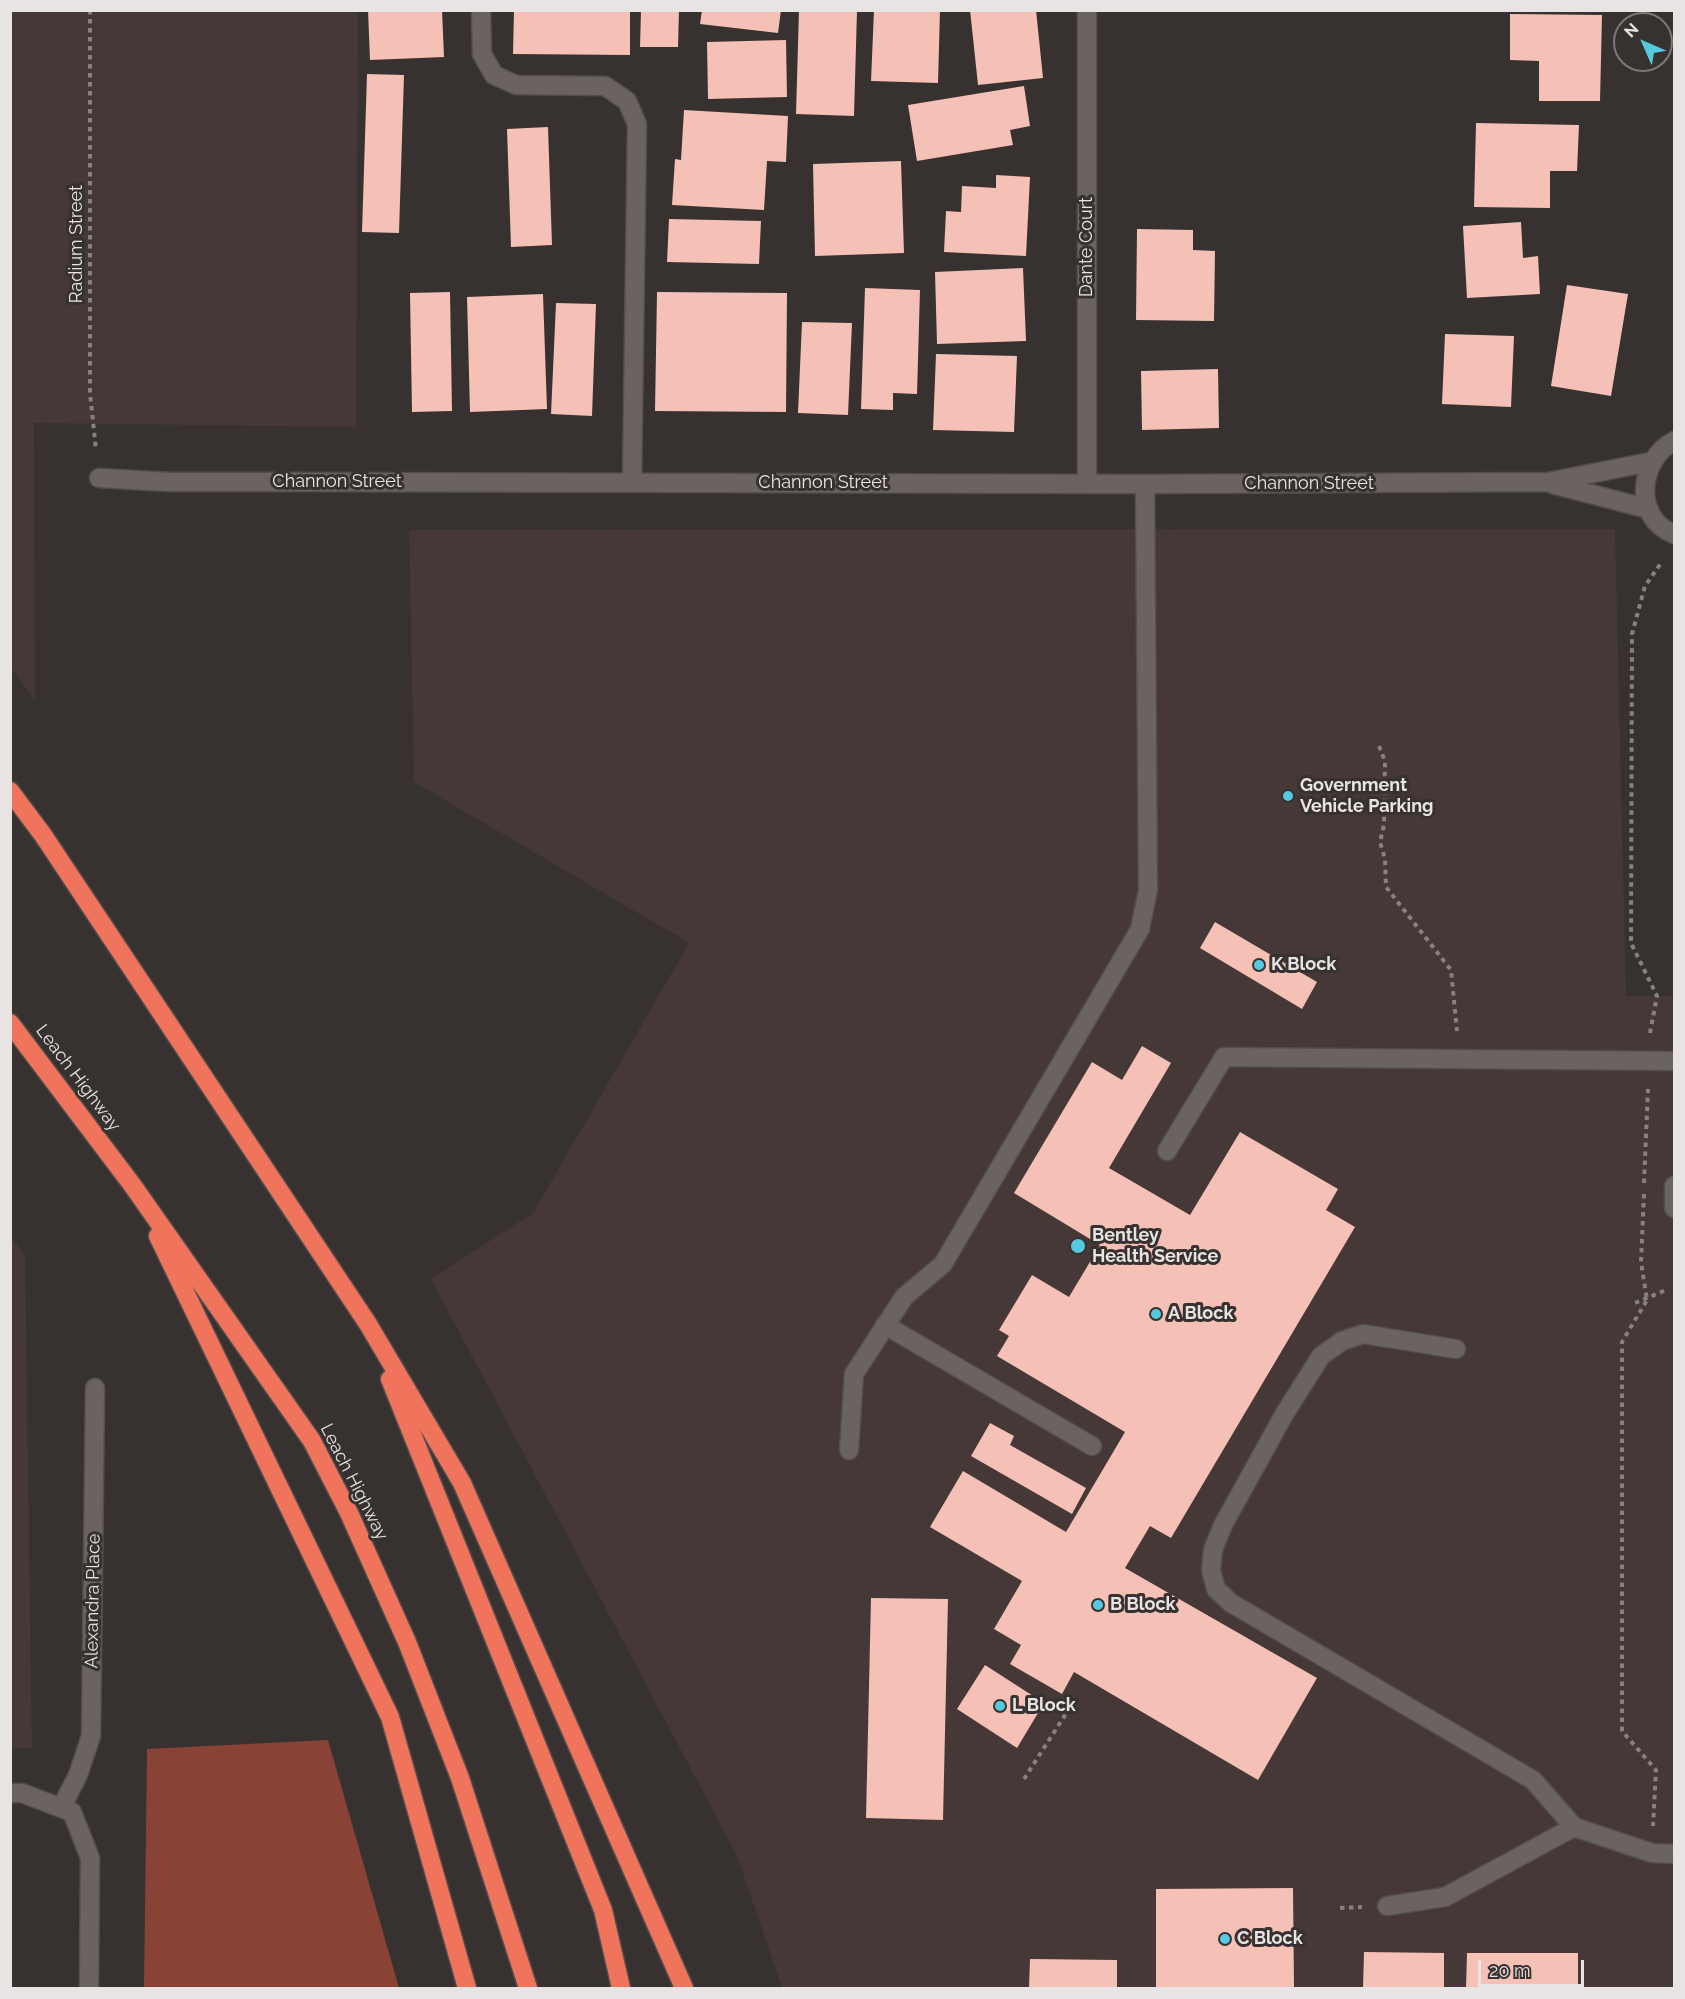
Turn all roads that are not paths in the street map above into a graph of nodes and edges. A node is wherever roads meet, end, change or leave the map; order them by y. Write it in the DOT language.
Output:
graph roads {
  1 [pos="481,10"];
  2 [pos="1087,10"];
  3 [pos="1674,437"];
  4 [pos="1650,462"];
  5 [pos="99,478"];
  6 [pos="1548,482"];
  7 [pos="632,483"];
  8 [pos="1087,484"];
  9 [pos="1145,484"];
  10 [pos="1649,509"];
  11 [pos="1673,537"];
  12 [pos="10,791"];
  13 [pos="10,1023"];
  14 [pos="1674,1061"];
  15 [pos="1167,1151"];
  16 [pos="133,1185"];
  17 [pos="1674,1186"];
  18 [pos="1674,1208"];
  19 [pos="368,1324"];
  20 [pos="885,1325"];
  21 [pos="1456,1349"];
  22 [pos="95,1388"];
  23 [pos="1092,1446"];
  24 [pos="849,1450"];
  25 [pos="10,1792"];
  26 [pos="67,1810"];
  27 [pos="1574,1827"];
  28 [pos="1674,1854"];
  29 [pos="1387,1906"];
  30 [pos="89,1989"];
  31 [pos="467,1989"];
  32 [pos="528,1989"];
  33 [pos="621,1989"];
  34 [pos="684,1989"];
  1 -- 7 [label="street"];
  2 -- 8 [label="street, Dante Court"];
  3 -- 4 [label="street"];
  4 -- 6 [label="street, Channon Street"];
  4 -- 10 [label="street"];
  5 -- 7 [label="street, Channon Street"];
  6 -- 9 [label="street, Channon Street"];
  6 -- 10 [label="street, Channon Street"];
  7 -- 8 [label="street, Channon Street"];
  8 -- 9 [label="street, Channon Street"];
  9 -- 20 [label="street"];
  10 -- 11 [label="street"];
  12 -- 19 [label="highway"];
  13 -- 16 [label="highway, Leach Highway"];
  14 -- 15 [label="street"];
  16 -- 31 [label="highway"];
  16 -- 32 [label="highway, Leach Highway"];
  17 -- 18 [label="street"];
  19 -- 33 [label="highway"];
  19 -- 34 [label="highway"];
  20 -- 23 [label="street"];
  20 -- 24 [label="street"];
  21 -- 27 [label="street"];
  22 -- 26 [label="street, Alexandra Place"];
  25 -- 26 [label="street"];
  26 -- 30 [label="street"];
  27 -- 28 [label="street"];
  27 -- 29 [label="street"];
}
